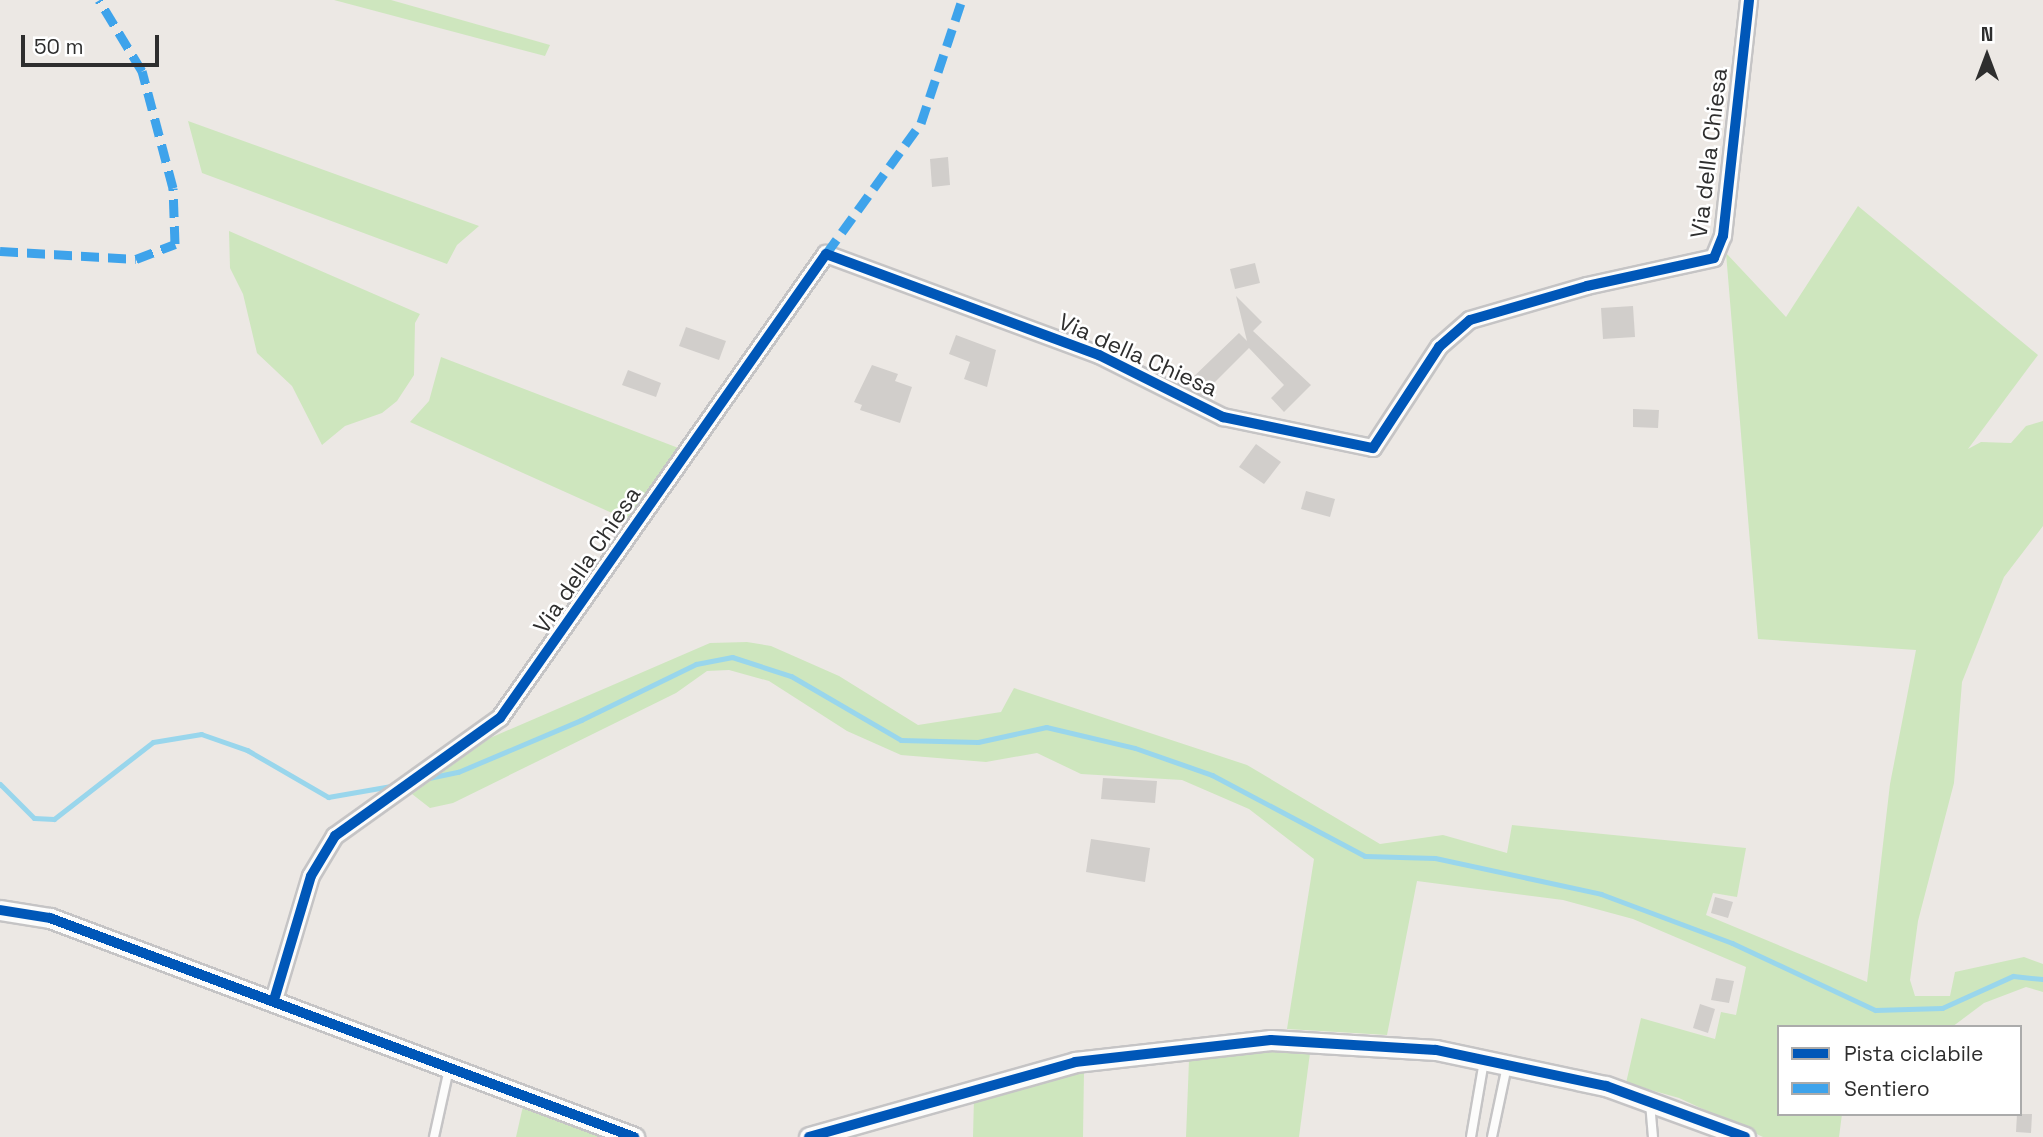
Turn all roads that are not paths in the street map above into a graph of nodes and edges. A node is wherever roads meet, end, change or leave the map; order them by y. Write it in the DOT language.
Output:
graph roads {
  1 [pos="1749,0"];
  2 [pos="0,910"];
  3 [pos="274,1000"];
  4 [pos="1484,1061"];
  5 [pos="1507,1066"];
  6 [pos="449,1069"];
  7 [pos="1649,1100"];
  8 [pos="434,1137"];
  9 [pos="634,1137"];
  10 [pos="809,1137"];
  11 [pos="1471,1137"];
  12 [pos="1492,1137"];
  13 [pos="1653,1137"];
  14 [pos="1745,1137"];
  1 -- 3 [label="street, Via della Chiesa"];
  2 -- 3 [label="street"];
  3 -- 6 [label="street"];
  4 -- 5 [label="street"];
  4 -- 10 [label="street"];
  4 -- 11 [label="lane"];
  5 -- 7 [label="street"];
  5 -- 12 [label="lane"];
  6 -- 8 [label="lane"];
  6 -- 9 [label="street"];
  7 -- 13 [label="lane"];
  7 -- 14 [label="street"];
}
